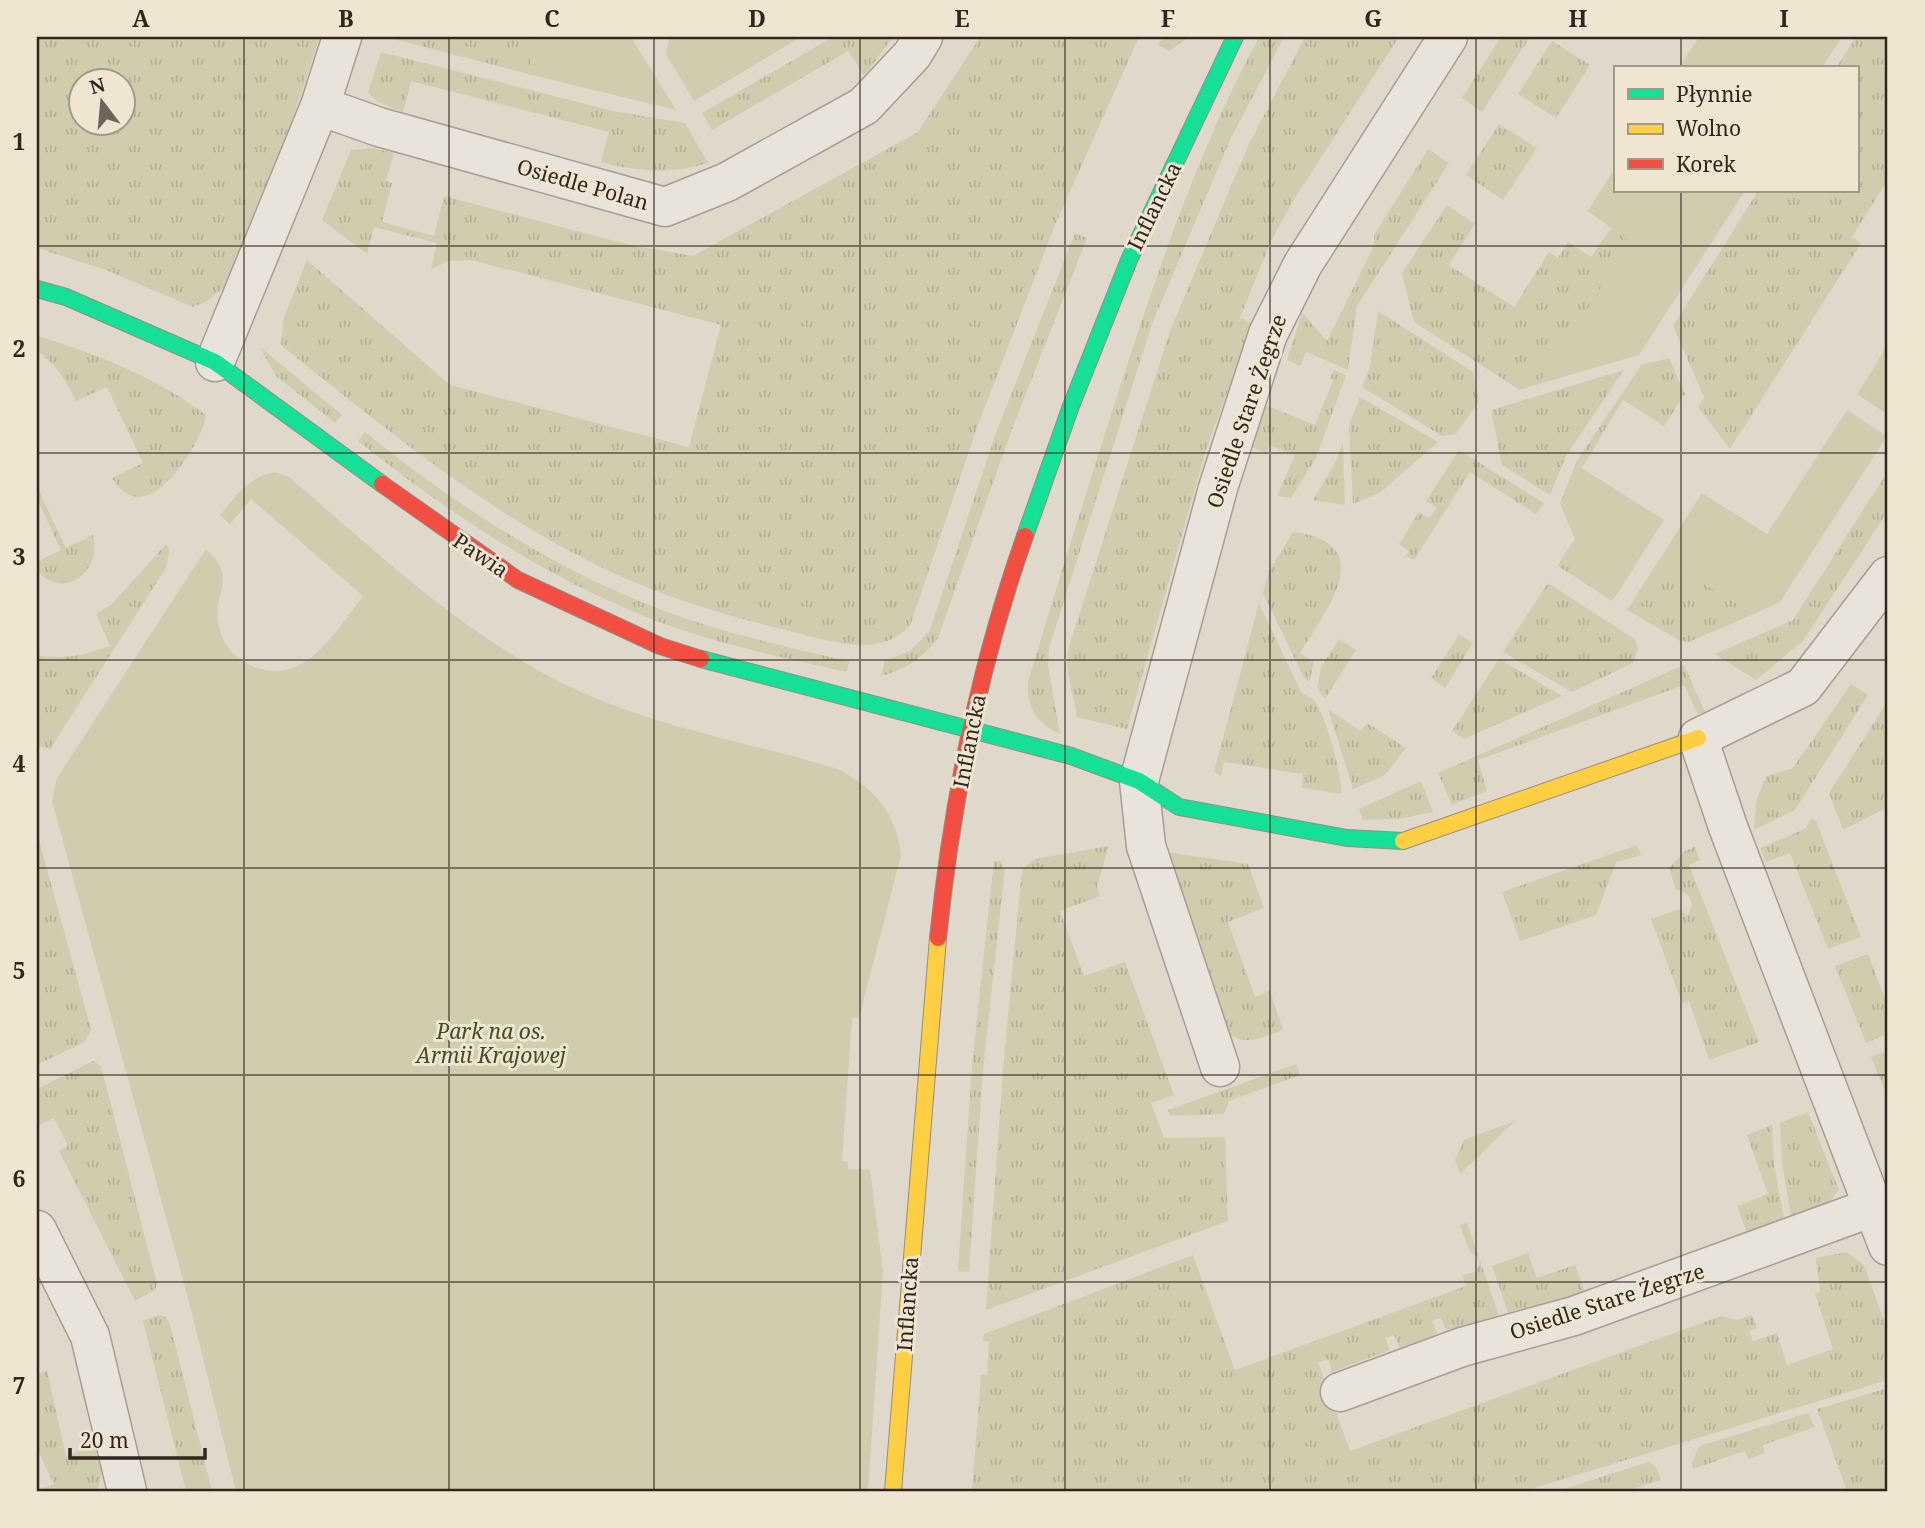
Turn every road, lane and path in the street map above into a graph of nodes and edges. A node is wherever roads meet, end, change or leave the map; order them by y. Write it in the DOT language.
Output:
graph roads {
  1 [pos="342,37"];
  2 [pos="923,37"];
  3 [pos="1235,37"];
  4 [pos="1448,37"];
  5 [pos="320,106"];
  6 [pos="37,289"];
  7 [pos="215,362"];
  8 [pos="1888,576"];
  9 [pos="969,729"];
  10 [pos="1698,738"];
  11 [pos="1139,781"];
  12 [pos="1220,1067"];
  13 [pos="1873,1207"];
  14 [pos="37,1230"];
  15 [pos="1888,1246"];
  16 [pos="1339,1392"];
  17 [pos="127,1491"];
  18 [pos="893,1491"];
  1 -- 5 [label="street"];
  2 -- 5 [label="street, Osiedle Polan"];
  3 -- 9 [label="street, Inflancka"];
  4 -- 11 [label="street, Osiedle Stare Żegrze"];
  5 -- 7 [label="street"];
  6 -- 7 [label="street, Pawia"];
  7 -- 9 [label="street, Pawia"];
  8 -- 10 [label="street"];
  9 -- 11 [label="street"];
  9 -- 18 [label="street, Inflancka"];
  10 -- 11 [label="street"];
  10 -- 13 [label="street"];
  11 -- 12 [label="street, Osiedle Stare Żegrze"];
  13 -- 15 [label="street"];
  13 -- 16 [label="street, Osiedle Stare Żegrze"];
  14 -- 17 [label="street"];
}
